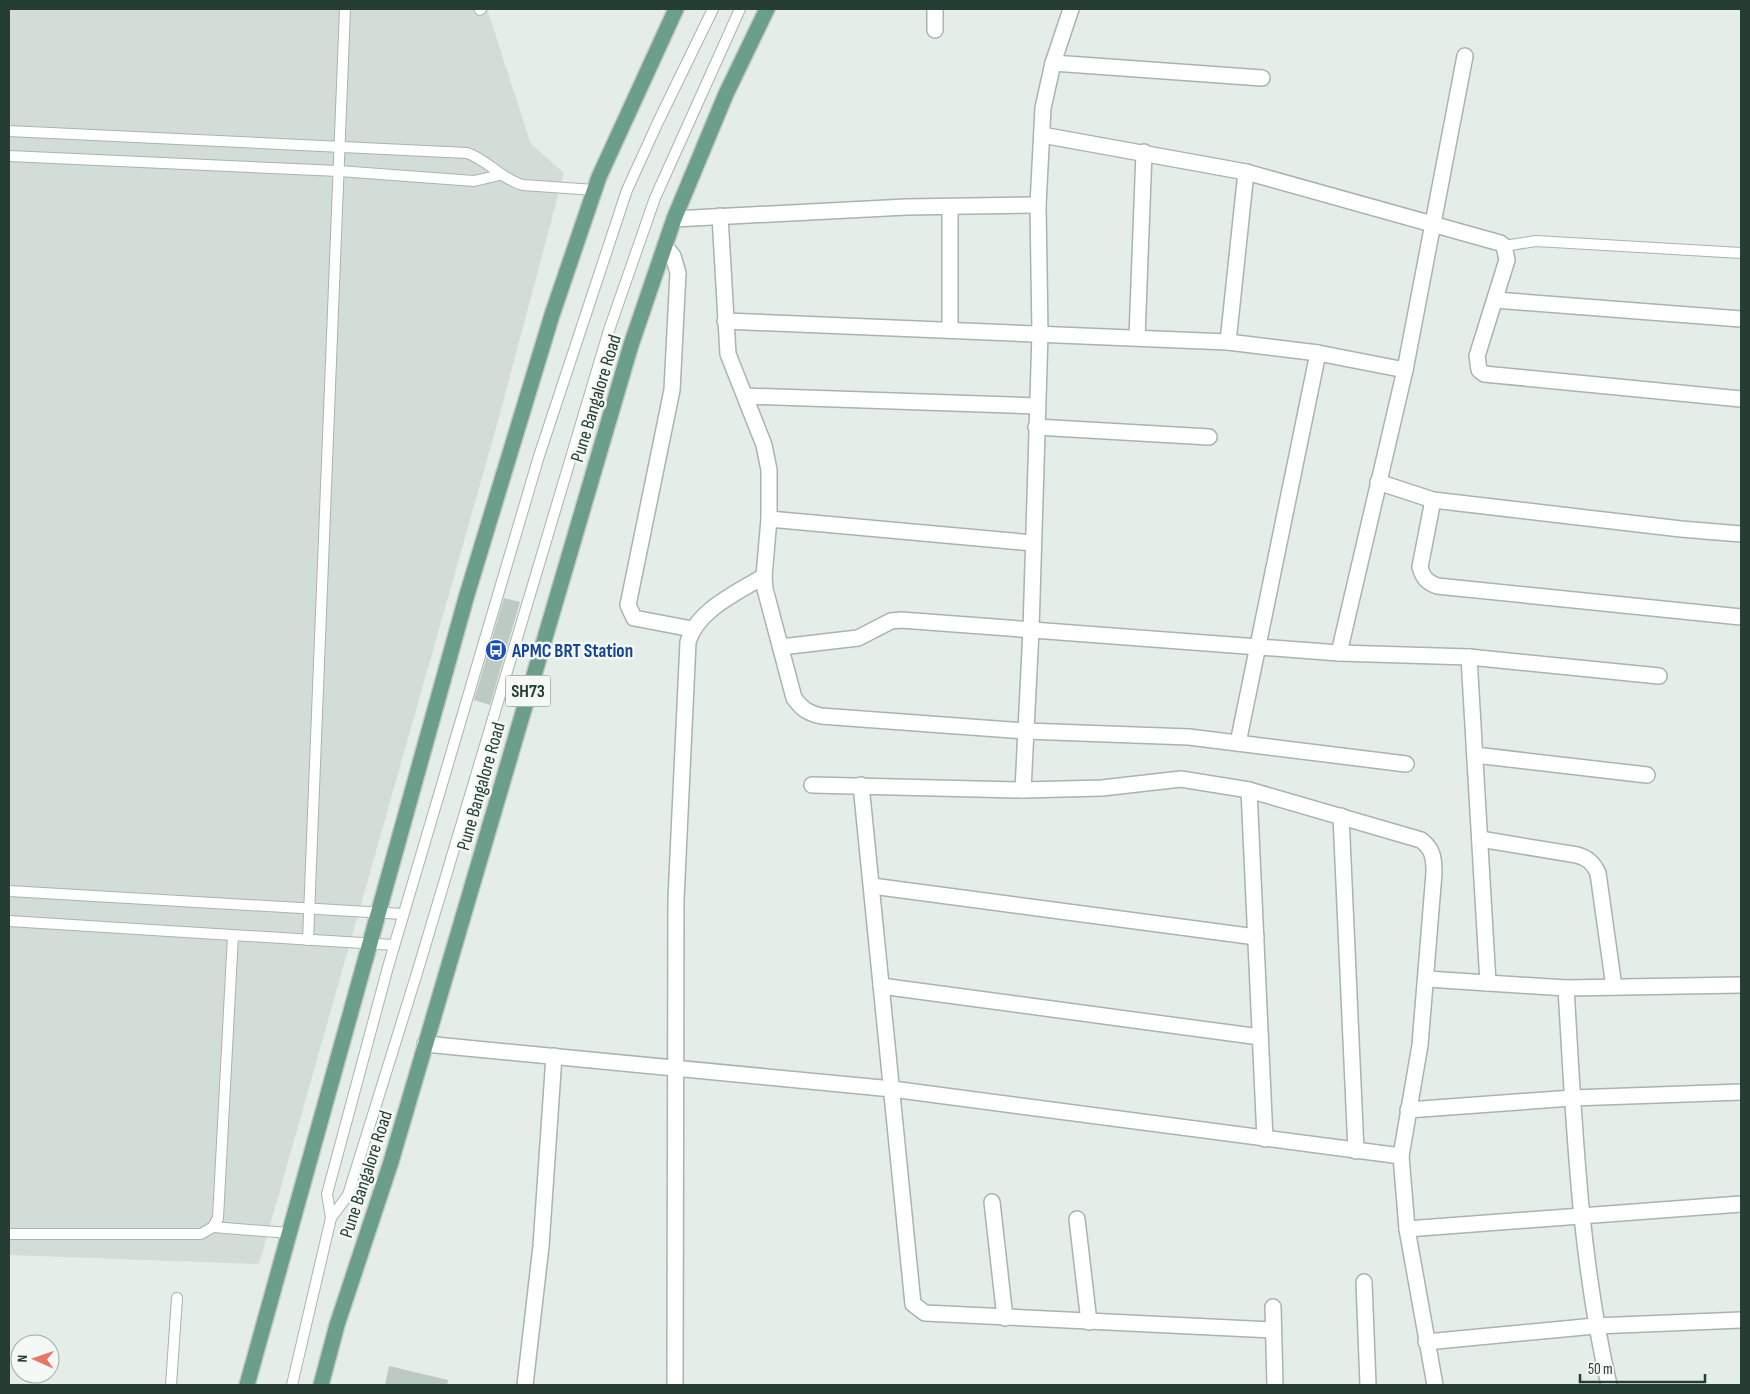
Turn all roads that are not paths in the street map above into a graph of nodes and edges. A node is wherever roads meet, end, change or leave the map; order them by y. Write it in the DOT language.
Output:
graph roads {
  1 [pos="345,9"];
  2 [pos="676,9"];
  3 [pos="713,9"];
  4 [pos="740,9"];
  5 [pos="767,9"];
  6 [pos="934,9"];
  7 [pos="1071,9"];
  8 [pos="935,30"];
  9 [pos="1465,56"];
  10 [pos="1053,62"];
  11 [pos="1262,78"];
  12 [pos="9,131"];
  13 [pos="1042,134"];
  14 [pos="340,146"];
  15 [pos="1144,152"];
  16 [pos="9,156"];
  17 [pos="339,170"];
  18 [pos="1246,172"];
  19 [pos="500,174"];
  20 [pos="595,190"];
  21 [pos="1038,205"];
  22 [pos="950,207"];
  23 [pos="720,216"];
  24 [pos="674,219"];
  25 [pos="1434,224"];
  26 [pos="665,246"];
  27 [pos="1504,246"];
  28 [pos="1741,253"];
  29 [pos="1495,300"];
  30 [pos="1741,320"];
  31 [pos="725,321"];
  32 [pos="950,329"];
  33 [pos="1040,333"];
  34 [pos="1137,337"];
  35 [pos="1228,342"];
  36 [pos="1318,353"];
  37 [pos="1405,370"];
  38 [pos="745,396"];
  39 [pos="1741,399"];
  40 [pos="1037,406"];
  41 [pos="1036,427"];
  42 [pos="1209,437"];
  43 [pos="1378,482"];
  44 [pos="1433,500"];
  45 [pos="769,520"];
  46 [pos="1741,534"];
  47 [pos="1033,543"];
  48 [pos="764,576"];
  49 [pos="1741,617"];
  50 [pos="692,630"];
  51 [pos="1031,630"];
  52 [pos="781,647"];
  53 [pos="1258,647"];
  54 [pos="1339,653"];
  55 [pos="1469,657"];
  56 [pos="1659,676"];
  57 [pos="1026,731"];
  58 [pos="1238,743"];
  59 [pos="1475,755"];
  60 [pos="1406,764"];
  61 [pos="1647,775"];
  62 [pos="812,785"];
  63 [pos="861,785"];
  64 [pos="1023,790"];
  65 [pos="1249,790"];
  66 [pos="1340,816"];
  67 [pos="1480,839"];
  68 [pos="872,886"];
  69 [pos="9,891"];
  70 [pos="309,908"];
  71 [pos="378,912"];
  72 [pos="403,914"];
  73 [pos="9,921"];
  74 [pos="232,935"];
  75 [pos="1256,937"];
  76 [pos="308,940"];
  77 [pos="369,943"];
  78 [pos="394,945"];
  79 [pos="1427,979"];
  80 [pos="1488,983"];
  81 [pos="1741,985"];
  82 [pos="881,986"];
  83 [pos="1614,987"];
  84 [pos="1566,988"];
  85 [pos="1260,1037"];
  86 [pos="425,1044"];
  87 [pos="554,1056"];
  88 [pos="676,1067"];
  89 [pos="892,1089"];
  90 [pos="1741,1092"];
  91 [pos="1572,1098"];
  92 [pos="1408,1110"];
  93 [pos="1265,1139"];
  94 [pos="1356,1151"];
  95 [pos="1401,1156"];
  96 [pos="992,1202"];
  97 [pos="1741,1204"];
  98 [pos="1581,1215"];
  99 [pos="331,1218"];
  100 [pos="1076,1219"];
  101 [pos="213,1227"];
  102 [pos="1407,1230"];
  103 [pos="289,1233"];
  104 [pos="9,1234"];
  105 [pos="1364,1282"];
  106 [pos="177,1298"];
  107 [pos="1273,1307"];
  108 [pos="1005,1318"];
  109 [pos="1741,1320"];
  110 [pos="1089,1322"];
  111 [pos="1595,1326"];
  112 [pos="1274,1330"];
  113 [pos="1426,1342"];
  114 [pos="171,1385"];
  115 [pos="247,1385"];
  116 [pos="292,1385"];
  117 [pos="321,1385"];
  118 [pos="525,1385"];
  119 [pos="675,1385"];
  120 [pos="1275,1385"];
  121 [pos="1368,1385"];
  122 [pos="1435,1385"];
  123 [pos="1609,1385"];
  1 -- 14 [label="lane"];
  2 -- 20 [label="main road"];
  3 -- 72 [label="lane"];
  4 -- 99 [label="lane"];
  5 -- 24 [label="main road, Pune Bangalore Road / SH73"];
  6 -- 8 [label="street"];
  7 -- 10 [label="street"];
  9 -- 25 [label="street"];
  10 -- 11 [label="street"];
  10 -- 13 [label="street"];
  12 -- 14 [label="lane"];
  13 -- 15 [label="street"];
  13 -- 21 [label="street"];
  14 -- 17 [label="lane"];
  14 -- 19 [label="lane"];
  15 -- 18 [label="street"];
  15 -- 34 [label="street"];
  16 -- 17 [label="lane"];
  17 -- 19 [label="lane"];
  17 -- 70 [label="lane"];
  18 -- 25 [label="street"];
  18 -- 35 [label="street"];
  19 -- 20 [label="lane"];
  20 -- 71 [label="main road"];
  21 -- 22 [label="street"];
  21 -- 33 [label="street"];
  22 -- 23 [label="street"];
  22 -- 32 [label="street"];
  23 -- 24 [label="street"];
  23 -- 31 [label="street"];
  24 -- 26 [label="main road, Pune Bangalore Road / SH73"];
  25 -- 27 [label="street"];
  25 -- 37 [label="street"];
  26 -- 50 [label="street"];
  26 -- 86 [label="main road, Pune Bangalore Road / SH73"];
  27 -- 28 [label="lane"];
  27 -- 29 [label="street"];
  29 -- 30 [label="street"];
  29 -- 39 [label="street"];
  31 -- 32 [label="street"];
  31 -- 38 [label="street"];
  32 -- 33 [label="street"];
  33 -- 34 [label="street"];
  33 -- 40 [label="street"];
  34 -- 35 [label="street"];
  35 -- 36 [label="street"];
  36 -- 37 [label="street"];
  36 -- 53 [label="street"];
  37 -- 43 [label="street"];
  38 -- 40 [label="street"];
  38 -- 45 [label="street"];
  40 -- 41 [label="street"];
  41 -- 42 [label="street"];
  41 -- 47 [label="street"];
  43 -- 44 [label="street"];
  43 -- 54 [label="street"];
  44 -- 46 [label="street"];
  44 -- 49 [label="street"];
  45 -- 47 [label="street"];
  45 -- 48 [label="street"];
  47 -- 51 [label="street"];
  48 -- 50 [label="street"];
  48 -- 52 [label="street"];
  50 -- 88 [label="street"];
  51 -- 52 [label="street"];
  51 -- 53 [label="street"];
  51 -- 57 [label="street"];
  52 -- 57 [label="street"];
  53 -- 54 [label="street"];
  53 -- 58 [label="street"];
  54 -- 55 [label="street"];
  55 -- 56 [label="street"];
  55 -- 59 [label="street"];
  57 -- 58 [label="street"];
  57 -- 64 [label="street"];
  58 -- 60 [label="street"];
  59 -- 61 [label="street"];
  59 -- 67 [label="street"];
  62 -- 63 [label="street"];
  63 -- 64 [label="street"];
  63 -- 68 [label="street"];
  64 -- 65 [label="street"];
  65 -- 66 [label="street"];
  65 -- 75 [label="street"];
  66 -- 79 [label="street"];
  66 -- 94 [label="street"];
  67 -- 80 [label="street"];
  67 -- 83 [label="street"];
  68 -- 75 [label="street"];
  68 -- 82 [label="street"];
  69 -- 70 [label="lane"];
  70 -- 71 [label="lane"];
  70 -- 76 [label="lane"];
  71 -- 72 [label="lane"];
  71 -- 77 [label="main road"];
  72 -- 78 [label="lane"];
  73 -- 74 [label="lane"];
  74 -- 76 [label="lane"];
  74 -- 101 [label="lane"];
  75 -- 85 [label="street"];
  76 -- 77 [label="lane"];
  77 -- 78 [label="lane"];
  77 -- 103 [label="main road"];
  78 -- 99 [label="lane"];
  79 -- 80 [label="street"];
  79 -- 92 [label="street"];
  80 -- 84 [label="street"];
  81 -- 83 [label="street"];
  82 -- 85 [label="street"];
  82 -- 89 [label="street"];
  83 -- 84 [label="street"];
  84 -- 91 [label="street"];
  85 -- 93 [label="street"];
  86 -- 87 [label="street"];
  86 -- 117 [label="main road, Pune Bangalore Road / SH73"];
  87 -- 88 [label="street"];
  87 -- 118 [label="street"];
  88 -- 89 [label="street"];
  88 -- 119 [label="street"];
  89 -- 93 [label="street"];
  89 -- 108 [label="street"];
  90 -- 91 [label="street"];
  91 -- 92 [label="street"];
  91 -- 98 [label="street"];
  92 -- 95 [label="street"];
  93 -- 94 [label="street"];
  94 -- 95 [label="street"];
  95 -- 102 [label="street"];
  96 -- 108 [label="street"];
  97 -- 98 [label="street"];
  98 -- 102 [label="street"];
  98 -- 111 [label="street"];
  99 -- 116 [label="lane"];
  100 -- 110 [label="street"];
  101 -- 103 [label="lane"];
  101 -- 104 [label="lane"];
  102 -- 113 [label="street"];
  103 -- 115 [label="main road"];
  105 -- 121 [label="street"];
  106 -- 114 [label="lane"];
  107 -- 112 [label="street"];
  108 -- 110 [label="street"];
  109 -- 111 [label="street"];
  110 -- 112 [label="street"];
  111 -- 113 [label="street"];
  111 -- 123 [label="street"];
  112 -- 120 [label="street"];
  113 -- 122 [label="street"];
}
